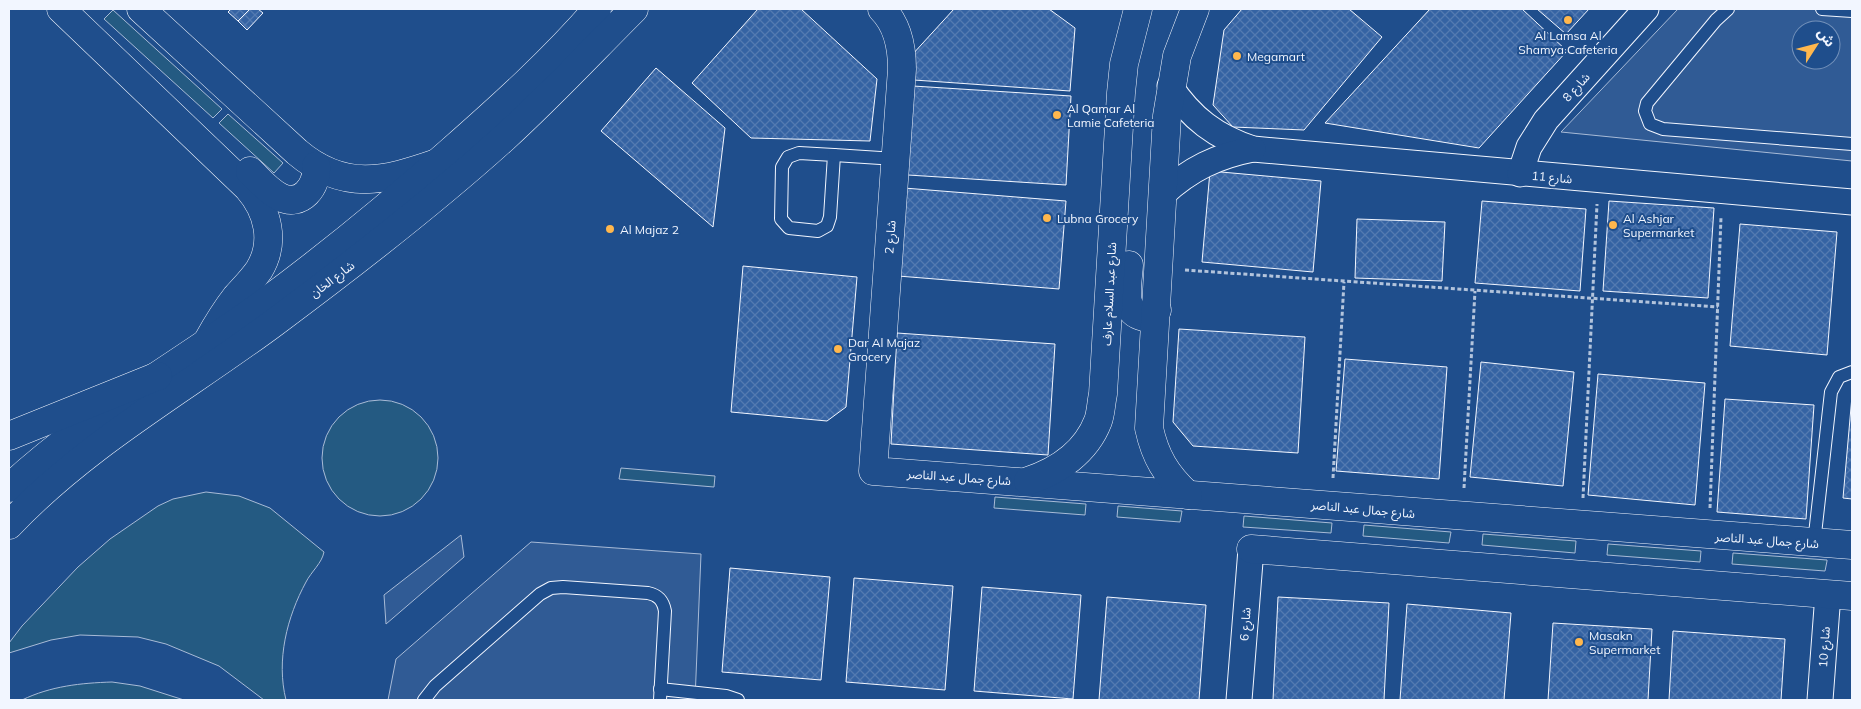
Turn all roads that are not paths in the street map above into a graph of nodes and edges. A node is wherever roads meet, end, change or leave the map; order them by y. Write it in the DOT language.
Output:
graph roads {
  1 [pos="61,9"];
  2 [pos="141,9"];
  3 [pos="634,9"];
  4 [pos="882,9"];
  5 [pos="1138,9"];
  6 [pos="1195,9"];
  7 [pos="1646,9"];
  8 [pos="1728,9"];
  9 [pos="1822,9"];
  10 [pos="594,10"];
  11 [pos="1852,11"];
  12 [pos="1170,86"];
  13 [pos="148,94"];
  14 [pos="1852,144"];
  15 [pos="1253,149"];
  16 [pos="834,155"];
  17 [pos="896,159"];
  18 [pos="438,163"];
  19 [pos="316,166"];
  20 [pos="1116,167"];
  21 [pos="1520,174"];
  22 [pos="1163,194"];
  23 [pos="1852,202"];
  24 [pos="1157,310"];
  25 [pos="207,342"];
  26 [pos="1852,372"];
  27 [pos="158,376"];
  28 [pos="14,430"];
  29 [pos="873,471"];
  30 [pos="1024,482"];
  31 [pos="9,488"];
  32 [pos="1188,495"];
  33 [pos="9,524"];
  34 [pos="1814,543"];
  35 [pos="1852,546"];
  36 [pos="1251,549"];
  37 [pos="1840,595"];
  38 [pos="660,695"];
  39 [pos="424,700"];
  40 [pos="738,700"];
  41 [pos="1239,700"];
  42 [pos="1820,700"];
  1 -- 13 [label="main road"];
  2 -- 19 [label="main road"];
  3 -- 33 [label="main road, شارع الخان"];
  4 -- 17 [label="main road, شارع 2"];
  5 -- 20 [label="main road, شارع عبد السلام عارف"];
  6 -- 12 [label="main road"];
  7 -- 21 [label="street, شارع 8"];
  8 -- 14 [label="lane"];
  9 -- 11 [label="lane"];
  10 -- 18 [label="main road, شارع الخان"];
  12 -- 15 [label="street, شارع 11"];
  12 -- 22 [label="main road"];
  13 -- 19 [label="main road"];
  13 -- 25 [label="main road"];
  15 -- 21 [label="street, شارع 11"];
  15 -- 22 [label="street, شارع 11"];
  16 -- 16 [label="lane"];
  16 -- 17 [label="lane"];
  17 -- 29 [label="main road, شارع 2"];
  18 -- 19 [label="main road"];
  18 -- 25 [label="main road, شارع الخان"];
  20 -- 24 [label="main road"];
  20 -- 30 [label="main road, شارع عبد السلام عارف"];
  21 -- 23 [label="street, شارع 11"];
  22 -- 24 [label="main road"];
  24 -- 32 [label="main road"];
  25 -- 27 [label="main road, شارع الخان"];
  26 -- 34 [label="lane"];
  27 -- 28 [label="main road"];
  27 -- 31 [label="main road, شارع الخان"];
  29 -- 30 [label="main road, شارع جمال عبد الناصر"];
  30 -- 32 [label="main road, شارع جمال عبد الناصر"];
  32 -- 34 [label="main road, شارع جمال عبد الناصر"];
  34 -- 35 [label="main road, شارع جمال عبد الناصر"];
  36 -- 37 [label="main road"];
  36 -- 41 [label="street, شارع 6"];
  37 -- 42 [label="street, شارع 10"];
  38 -- 39 [label="lane"];
  38 -- 40 [label="lane"];
}
